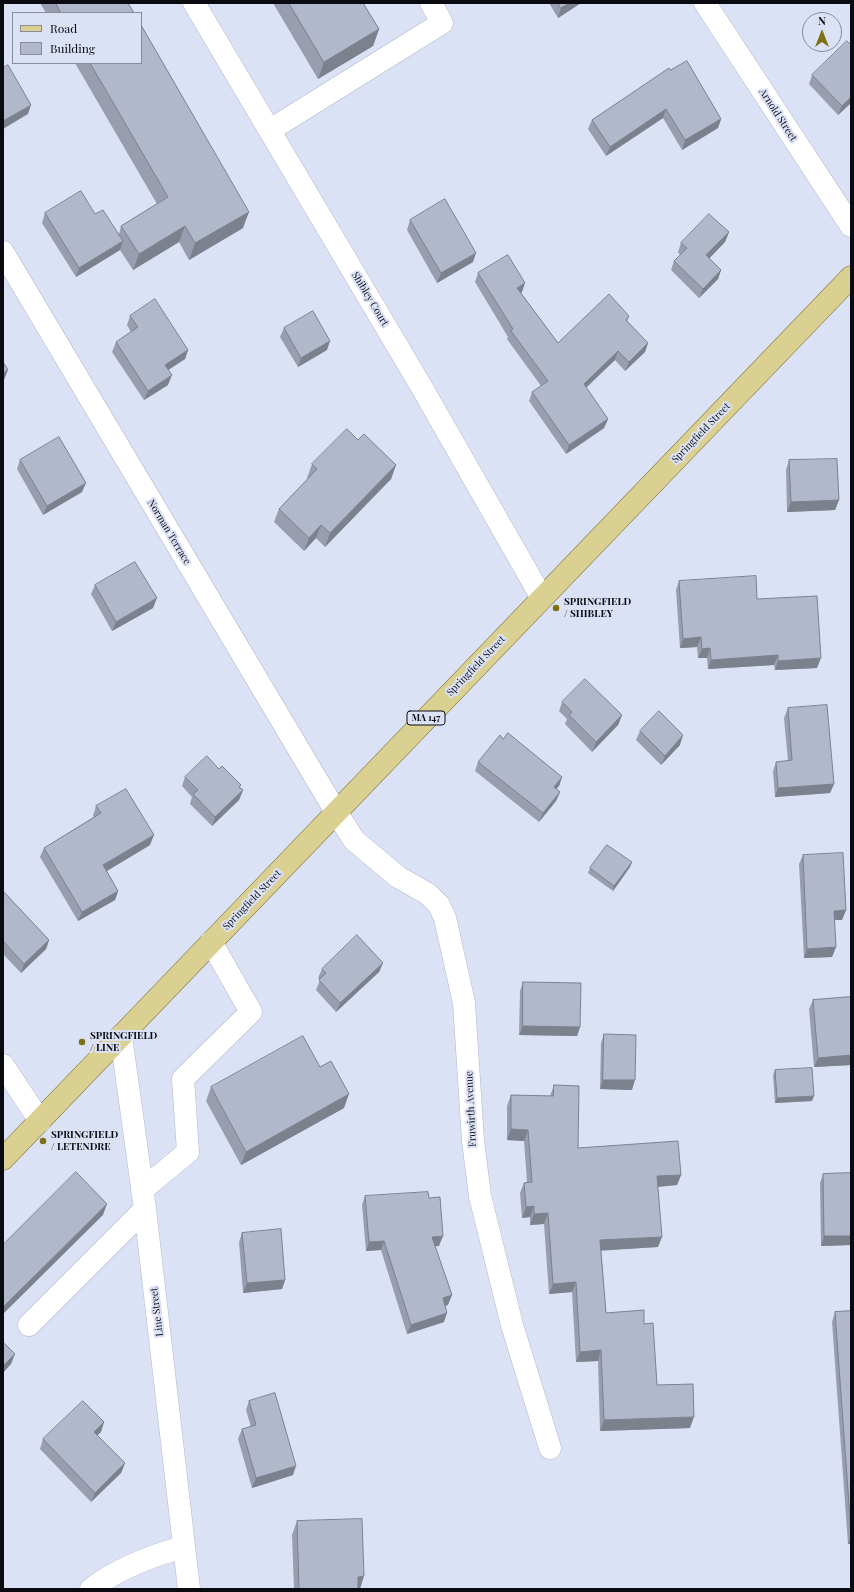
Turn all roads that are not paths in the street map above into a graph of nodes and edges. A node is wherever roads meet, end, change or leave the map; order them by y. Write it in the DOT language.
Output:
graph roads {
  1 [pos="194,3"];
  2 [pos="431,3"];
  3 [pos="705,3"];
  4 [pos="270,130"];
  5 [pos="851,226"];
  6 [pos="3,252"];
  7 [pos="851,277"];
  8 [pos="542,598"];
  9 [pos="336,812"];
  10 [pos="211,942"];
  11 [pos="121,1036"];
  12 [pos="3,1065"];
  13 [pos="40,1121"];
  14 [pos="3,1159"];
  15 [pos="143,1199"];
  16 [pos="29,1325"];
  17 [pos="550,1448"];
  18 [pos="184,1546"];
  19 [pos="91,1589"];
  20 [pos="189,1589"];
  1 -- 4 [label="street, Shibley Court"];
  2 -- 4 [label="street"];
  3 -- 5 [label="street, Arnold Street"];
  4 -- 8 [label="street, Shibley Court"];
  6 -- 9 [label="street, Norman Terrace"];
  7 -- 8 [label="main road, Springfield Street / MA 147"];
  8 -- 9 [label="main road, Springfield Street / MA 147"];
  9 -- 10 [label="main road, Springfield Street / MA 147"];
  9 -- 17 [label="street, Fruwirth Avenue"];
  10 -- 11 [label="main road, Springfield Street / MA 147"];
  10 -- 15 [label="street"];
  11 -- 13 [label="main road, Springfield Street / MA 147"];
  11 -- 15 [label="street, Line Street"];
  12 -- 13 [label="street"];
  13 -- 14 [label="main road, Springfield Street / MA 147"];
  15 -- 16 [label="street"];
  15 -- 18 [label="street, Line Street"];
  18 -- 19 [label="street"];
  18 -- 20 [label="street, Line Street"];
}
